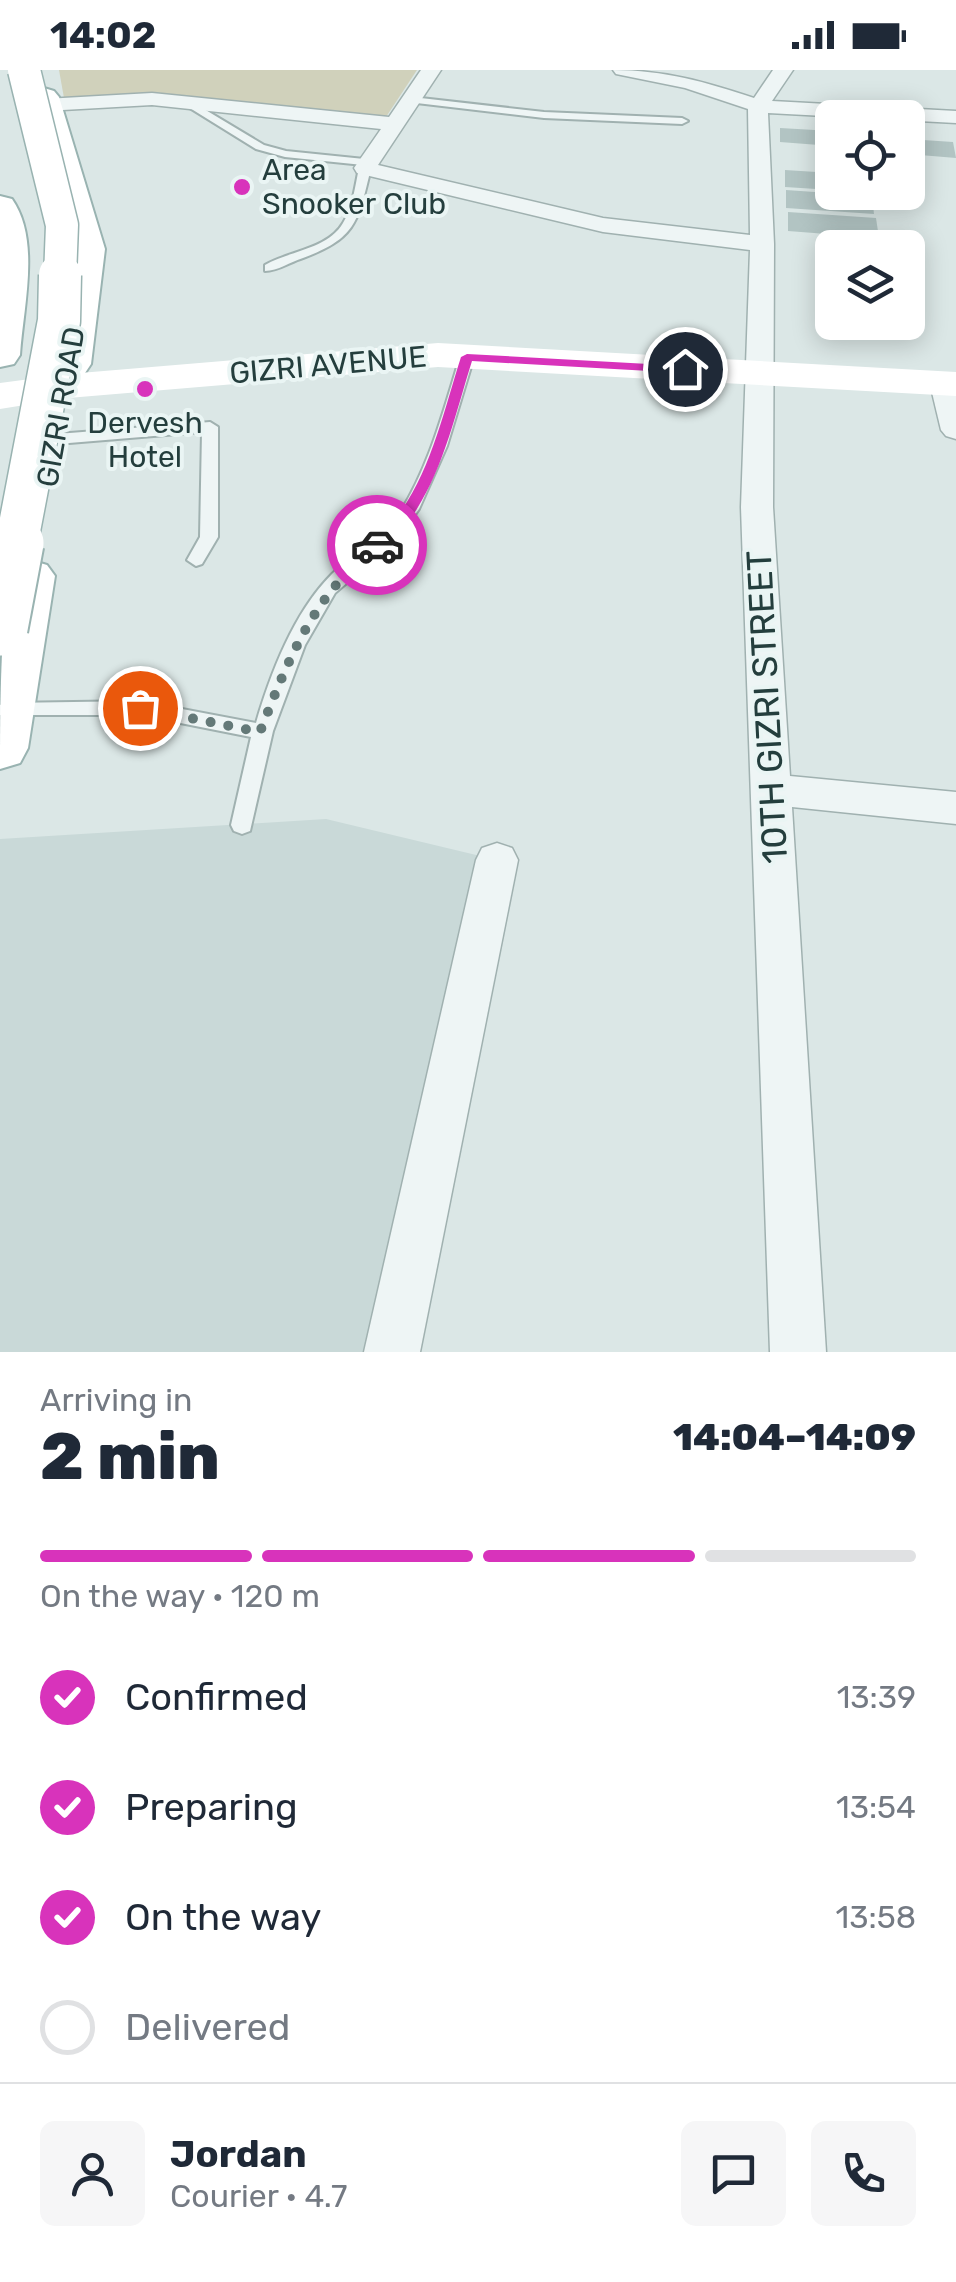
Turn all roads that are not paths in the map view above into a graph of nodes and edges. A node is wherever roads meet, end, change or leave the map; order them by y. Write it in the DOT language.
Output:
graph roads {
  1 [pos="1,70"];
  2 [pos="431,70"];
  3 [pos="623,70"];
  4 [pos="783,70"];
  5 [pos="36,82"];
  6 [pos="412,100"];
  7 [pos="189,103"];
  8 [pos="758,106"];
  9 [pos="956,117"];
  10 [pos="682,121"];
  11 [pos="396,124"];
  12 [pos="367,165"];
  13 [pos="0,206"];
  14 [pos="5,243"];
  15 [pos="762,244"];
  16 [pos="270,268"];
  17 [pos="0,354"];
  18 [pos="467,357"];
  19 [pos="758,373"];
  20 [pos="950,384"];
  21 [pos="68,386"];
  22 [pos="0,396"];
  23 [pos="956,430"];
  24 [pos="57,439"];
  25 [pos="0,482"];
  26 [pos="196,560"];
  27 [pos="0,628"];
  28 [pos="2,729"];
  29 [pos="260,732"];
  30 [pos="771,790"];
  31 [pos="956,808"];
  32 [pos="242,826"];
  33 [pos="498,860"];
  34 [pos="392,1352"];
  35 [pos="798,1352"];
  1 -- 25 [label="main road"];
  2 -- 6 [label="street"];
  3 -- 8 [label="street"];
  4 -- 8 [label="street"];
  5 -- 7 [label="street"];
  5 -- 21 [label="main road, GIZRI ROAD"];
  5 -- 27 [label="main road, bridge"];
  6 -- 10 [label="lane"];
  6 -- 11 [label="street"];
  7 -- 11 [label="street"];
  7 -- 12 [label="lane"];
  8 -- 9 [label="street"];
  8 -- 15 [label="street, 10TH GIZRI STREET"];
  11 -- 12 [label="street"];
  12 -- 15 [label="street"];
  12 -- 16 [label="lane"];
  13 -- 14 [label="main road, GIZRI ROAD"];
  14 -- 17 [label="main road, GIZRI ROAD"];
  15 -- 19 [label="street, 10TH GIZRI STREET"];
  18 -- 19 [label="main road, GIZRI AVENUE"];
  18 -- 21 [label="main road, GIZRI AVENUE"];
  18 -- 29 [label="lane"];
  19 -- 20 [label="main road, GIZRI AVENUE"];
  19 -- 30 [label="street, 10TH GIZRI STREET"];
  20 -- 23 [label="street"];
  21 -- 22 [label="main road, GIZRI AVENUE"];
  21 -- 24 [label="main road, GIZRI ROAD"];
  24 -- 26 [label="lane"];
  24 -- 28 [label="main road, GIZRI ROAD"];
  28 -- 29 [label="lane"];
  29 -- 32 [label="lane"];
  30 -- 31 [label="street"];
  30 -- 35 [label="street, 10TH GIZRI STREET"];
  33 -- 34 [label="street"];
}
